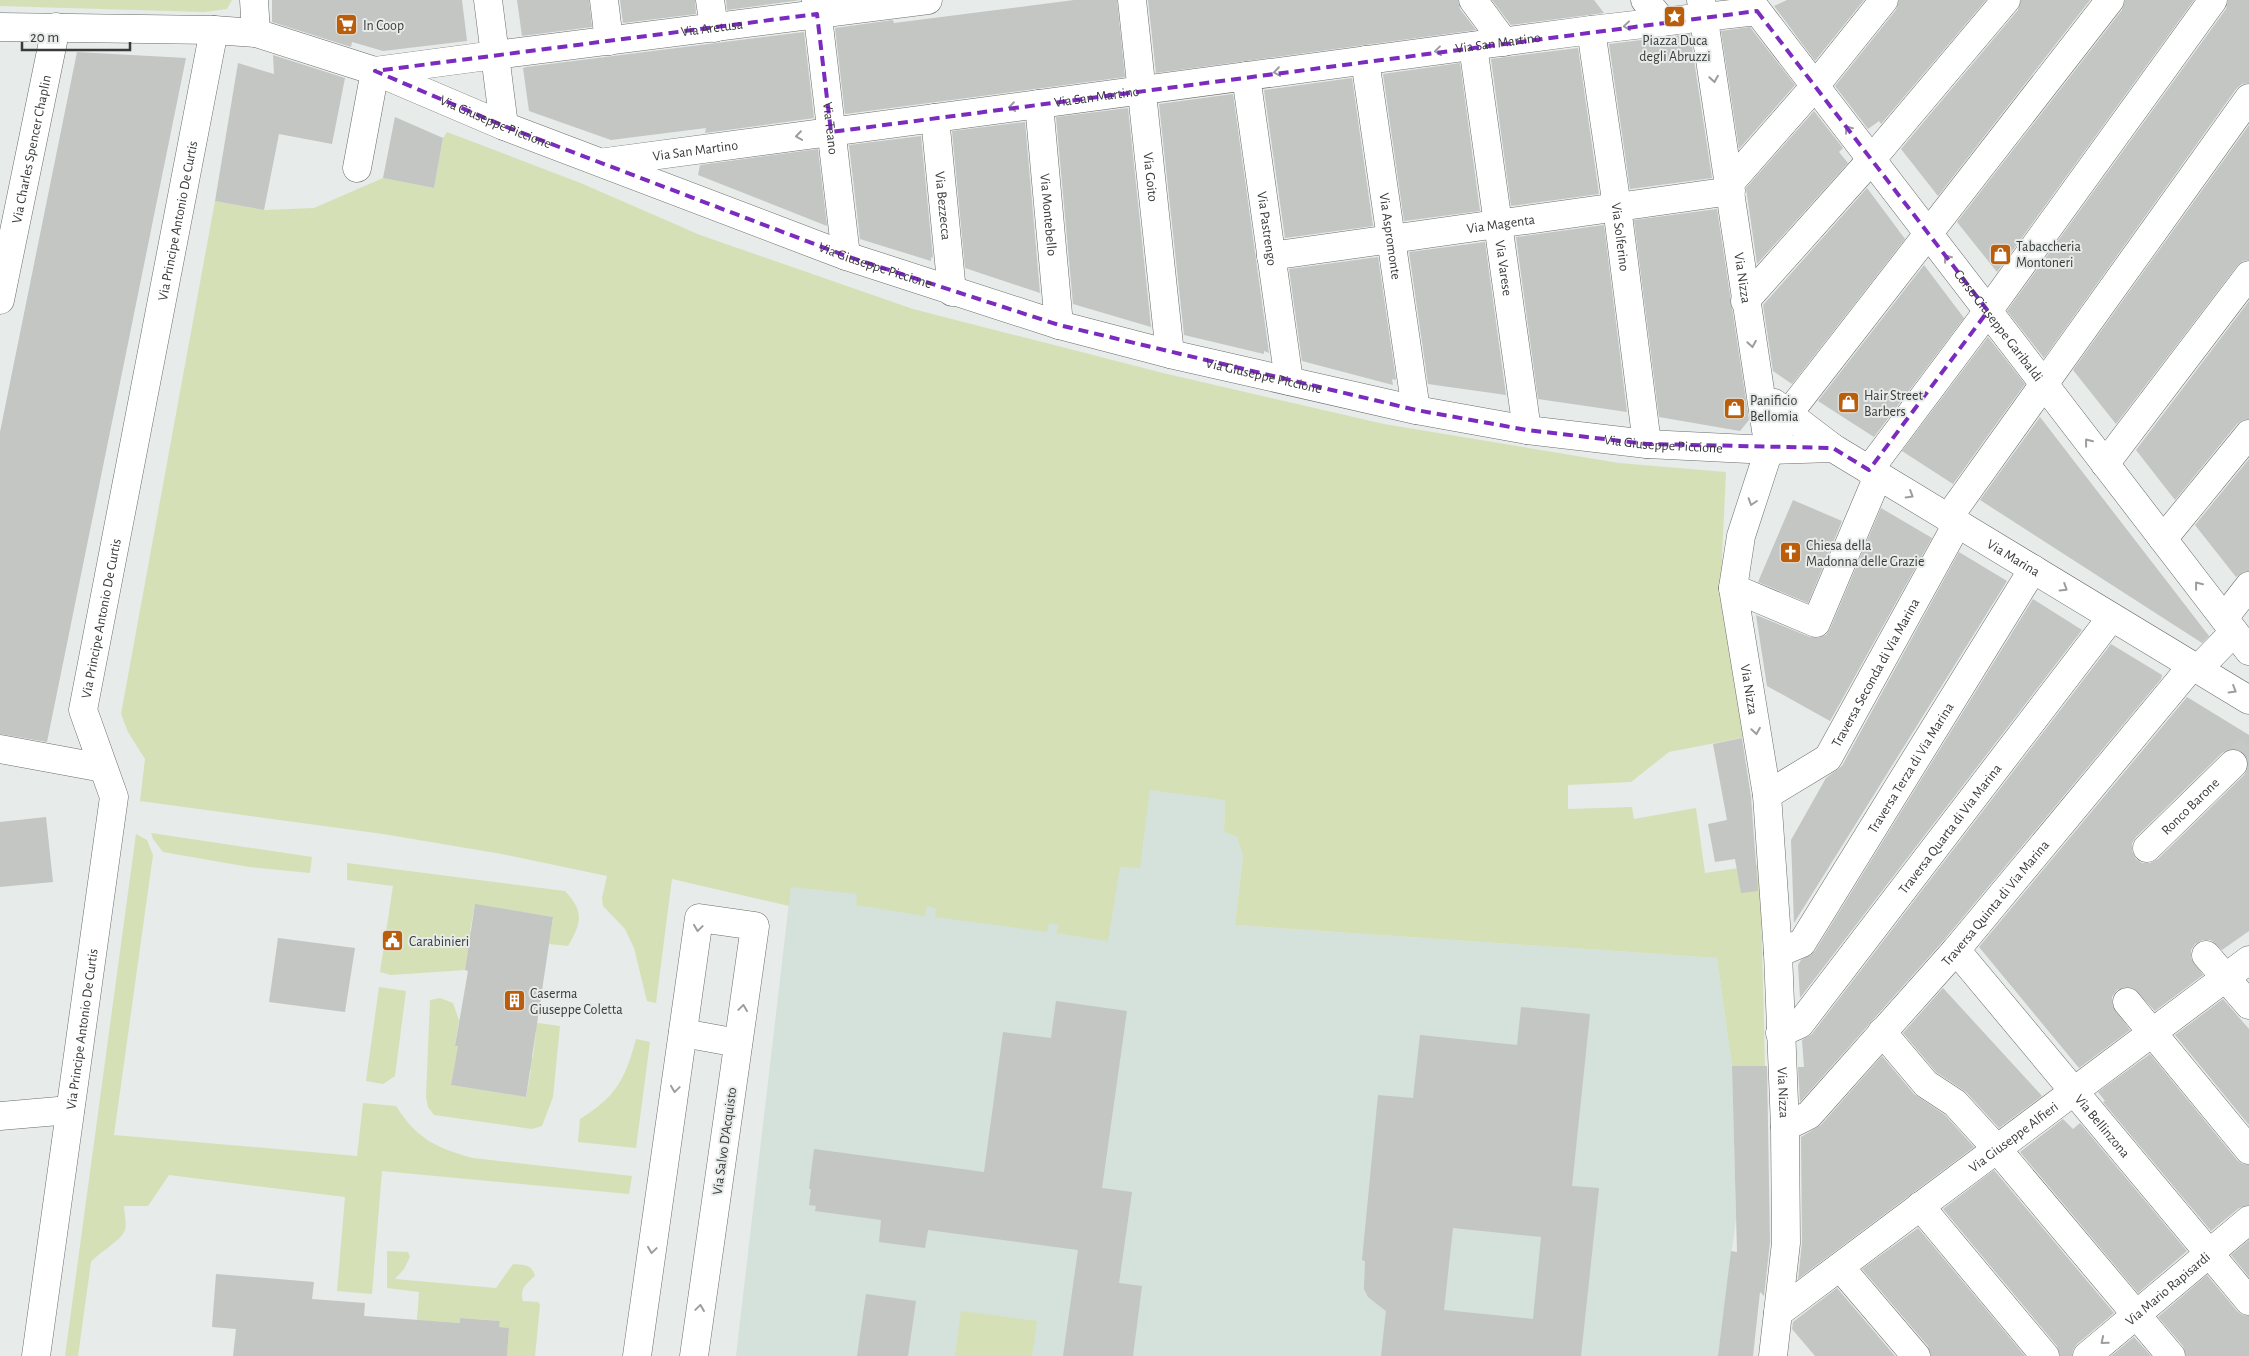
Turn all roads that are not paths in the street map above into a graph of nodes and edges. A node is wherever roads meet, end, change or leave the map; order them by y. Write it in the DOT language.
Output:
graph roads {
  1 [pos="254,0"];
  2 [pos="488,0"];
  3 [pos="604,0"];
  4 [pos="710,0"];
  5 [pos="922,0"];
  6 [pos="1132,0"];
  7 [pos="1472,0"];
  8 [pos="1645,0"];
  9 [pos="1884,0"];
  10 [pos="2006,0"];
  11 [pos="2110,0"];
  12 [pos="2213,0"];
  13 [pos="1753,6"];
  14 [pos="816,7"];
  15 [pos="1704,16"];
  16 [pos="1662,22"];
  17 [pos="0,26"];
  18 [pos="56,27"];
  19 [pos="714,28"];
  20 [pos="214,30"];
  21 [pos="1591,30"];
  22 [pos="256,33"];
  23 [pos="608,41"];
  24 [pos="1504,42"];
  25 [pos="1473,46"];
  26 [pos="495,55"];
  27 [pos="1364,60"];
  28 [pos="375,71"];
  29 [pos="1246,76"];
  30 [pos="1815,86"];
  31 [pos="1143,90"];
  32 [pos="2249,98"];
  33 [pos="1039,104"];
  34 [pos="934,118"];
  35 [pos="504,126"];
  36 [pos="831,132"];
  37 [pos="1871,160"];
  38 [pos="603,162"];
  39 [pos="357,168"];
  40 [pos="1730,187"];
  41 [pos="1617,207"];
  42 [pos="1498,224"];
  43 [pos="1928,233"];
  44 [pos="1391,239"];
  45 [pos="846,256"];
  46 [pos="1271,256"];
  47 [pos="2249,275"];
  48 [pos="952,292"];
  49 [pos="0,300"];
  50 [pos="1745,301"];
  51 [pos="1988,311"];
  52 [pos="1059,325"];
  53 [pos="1170,354"];
  54 [pos="1289,381"];
  55 [pos="2044,384"];
  56 [pos="1759,391"];
  57 [pos="1416,410"];
  58 [pos="1788,414"];
  59 [pos="1527,430"];
  60 [pos="2249,434"];
  61 [pos="1646,444"];
  62 [pos="1833,448"];
  63 [pos="1769,450"];
  64 [pos="2105,464"];
  65 [pos="1874,473"];
  66 [pos="1953,521"];
  67 [pos="2163,539"];
  68 [pos="2033,570"];
  69 [pos="2249,586"];
  70 [pos="1733,588"];
  71 [pos="2111,618"];
  72 [pos="2236,634"];
  73 [pos="2195,668"];
  74 [pos="2249,700"];
  75 [pos="0,748"];
  76 [pos="2233,764"];
  77 [pos="103,768"];
  78 [pos="1767,795"];
  79 [pos="2147,848"];
  80 [pos="1956,950"];
  81 [pos="1778,953"];
  82 [pos="2206,955"];
  83 [pos="2249,960"];
  84 [pos="2226,978"];
  85 [pos="2126,1002"];
  86 [pos="2249,1005"];
  87 [pos="1882,1032"];
  88 [pos="2152,1032"];
  89 [pos="683,1033"];
  90 [pos="1780,1033"];
  91 [pos="738,1043"];
  92 [pos="2074,1091"];
  93 [pos="70,1110"];
  94 [pos="0,1116"];
  95 [pos="1785,1127"];
  96 [pos="1996,1149"];
  97 [pos="2249,1150"];
  98 [pos="1920,1206"];
  99 [pos="2249,1220"];
  100 [pos="2210,1253"];
  101 [pos="1840,1267"];
  102 [pos="2249,1300"];
  103 [pos="1778,1313"];
  104 [pos="2136,1314"];
  105 [pos="1778,1351"];
  106 [pos="36,1356"];
  107 [pos="636,1356"];
  108 [pos="694,1356"];
  109 [pos="1916,1356"];
  110 [pos="2045,1356"];
  111 [pos="2087,1356"];
  112 [pos="2171,1356"];
  1 -- 22 [label="street"];
  2 -- 26 [label="street"];
  3 -- 23 [label="street"];
  4 -- 19 [label="street"];
  5 -- 14 [label="street, Via Aretusa"];
  6 -- 31 [label="street, Via Goito"];
  7 -- 24 [label="street"];
  8 -- 16 [label="street"];
  9 -- 30 [label="street"];
  10 -- 37 [label="street"];
  11 -- 43 [label="street"];
  12 -- 51 [label="street"];
  13 -- 15 [label="street, Via San Martino"];
  13 -- 30 [label="street, Corso Giuseppe Garibaldi"];
  14 -- 19 [label="street, Via Aretusa"];
  14 -- 36 [label="street, Via Teano"];
  15 -- 16 [label="street, Via San Martino"];
  15 -- 40 [label="street, Via Nizza, one-way"];
  16 -- 21 [label="street, Via San Martino, one-way"];
  17 -- 18 [label="street, Via Giuseppe Piccione"];
  18 -- 20 [label="street, Via Giuseppe Piccione"];
  18 -- 49 [label="street, Via Charles Spencer Chaplin"];
  19 -- 23 [label="street, Via Aretusa"];
  20 -- 22 [label="street, Via Giuseppe Piccione"];
  20 -- 77 [label="street, Via Principe Antonio De Curtis"];
  21 -- 24 [label="street, Via San Martino"];
  21 -- 41 [label="street, Via Solferino"];
  22 -- 28 [label="street, Via Giuseppe Piccione"];
  23 -- 26 [label="street, Via Aretusa"];
  24 -- 25 [label="street, Via San Martino"];
  25 -- 27 [label="street, Via San Martino, one-way"];
  25 -- 42 [label="street, Via Varese"];
  26 -- 28 [label="street, Via Aretusa"];
  26 -- 35 [label="street"];
  27 -- 29 [label="street, Via San Martino, one-way"];
  27 -- 44 [label="street, Via Aspromonte"];
  28 -- 35 [label="street, Via Giuseppe Piccione"];
  28 -- 39 [label="street"];
  29 -- 31 [label="street, Via San Martino"];
  29 -- 46 [label="street, Via Pastrengo"];
  37 -- 30 [label="street, Corso Giuseppe Garibaldi, one-way"];
  30 -- 40 [label="street"];
  31 -- 33 [label="street, Via San Martino"];
  31 -- 53 [label="street, Via Goito"];
  32 -- 55 [label="street, Traversa Seconda di Via Marina"];
  33 -- 34 [label="street, Via San Martino, one-way"];
  33 -- 52 [label="street, Via Montebello"];
  34 -- 36 [label="street, Via San Martino"];
  34 -- 48 [label="street, Via Bezzecca"];
  35 -- 38 [label="street, Via Giuseppe Piccione"];
  36 -- 38 [label="street, Via San Martino, one-way"];
  36 -- 45 [label="street, Via Teano"];
  37 -- 43 [label="street, Corso Giuseppe Garibaldi"];
  37 -- 50 [label="street"];
  38 -- 45 [label="street, Via Giuseppe Piccione"];
  40 -- 41 [label="street, Via Magenta"];
  40 -- 50 [label="street, Via Nizza"];
  41 -- 42 [label="street, Via Magenta"];
  41 -- 61 [label="street, Via Solferino"];
  42 -- 44 [label="street, Via Magenta"];
  42 -- 59 [label="street, Via Varese"];
  51 -- 43 [label="street, Corso Giuseppe Garibaldi, one-way"];
  43 -- 58 [label="street"];
  44 -- 46 [label="street, Via Magenta"];
  44 -- 57 [label="street, Via Aspromonte"];
  45 -- 48 [label="street, Via Giuseppe Piccione"];
  46 -- 54 [label="street, Via Pastrengo"];
  47 -- 64 [label="street"];
  48 -- 52 [label="street, Via Giuseppe Piccione"];
  50 -- 56 [label="street, Via Nizza, one-way"];
  51 -- 55 [label="street, Corso Giuseppe Garibaldi"];
  51 -- 65 [label="street"];
  52 -- 53 [label="street, Via Giuseppe Piccione"];
  53 -- 54 [label="street, Via Giuseppe Piccione"];
  54 -- 57 [label="street, Via Giuseppe Piccione"];
  64 -- 55 [label="street, Corso Giuseppe Garibaldi, one-way"];
  55 -- 66 [label="street, Traversa Seconda di Via Marina"];
  56 -- 58 [label="street, Via Marina"];
  56 -- 63 [label="street, Via Nizza"];
  57 -- 59 [label="street, Via Giuseppe Piccione"];
  58 -- 62 [label="street, Via Marina"];
  58 -- 63 [label="street"];
  59 -- 61 [label="street, Via Giuseppe Piccione"];
  60 -- 67 [label="street"];
  61 -- 63 [label="street, Via Giuseppe Piccione"];
  62 -- 63 [label="street"];
  62 -- 65 [label="street, Via Marina"];
  63 -- 70 [label="street, Via Nizza, one-way"];
  64 -- 67 [label="street, Corso Giuseppe Garibaldi"];
  65 -- 66 [label="street, Via Marina, one-way"];
  65 -- 70 [label="street"];
  66 -- 68 [label="street, Via Marina"];
  66 -- 78 [label="street, Traversa Seconda di Via Marina"];
  72 -- 67 [label="street, Corso Giuseppe Garibaldi, one-way"];
  68 -- 71 [label="street, Via Marina, one-way"];
  68 -- 81 [label="street, Traversa Terza di Via Marina"];
  69 -- 72 [label="street, Traversa Quinta di Via Marina"];
  70 -- 78 [label="street, Via Nizza, one-way"];
  71 -- 73 [label="street, Via Marina"];
  71 -- 90 [label="street, Traversa Quarta di Via Marina"];
  72 -- 73 [label="street, Traversa Quinta di Via Marina"];
  73 -- 74 [label="street, Via Marina, one-way"];
  73 -- 80 [label="street, Traversa Quinta di Via Marina"];
  75 -- 77 [label="street"];
  76 -- 79 [label="street, Ronco Barone"];
  77 -- 93 [label="street, Via Principe Antonio De Curtis"];
  78 -- 81 [label="street, Via Nizza"];
  80 -- 87 [label="street, Traversa Quinta di Via Marina"];
  80 -- 92 [label="street, Via Bellinzona"];
  81 -- 90 [label="street, Via Nizza"];
  82 -- 84 [label="street"];
  83 -- 84 [label="street, Via Giuseppe Alfieri"];
  84 -- 86 [label="street"];
  84 -- 88 [label="street, Via Giuseppe Alfieri"];
  85 -- 88 [label="street"];
  87 -- 95 [label="street, Traversa Quinta di Via Marina"];
  87 -- 96 [label="street"];
  88 -- 92 [label="street, Via Giuseppe Alfieri"];
  88 -- 97 [label="street"];
  89 -- 91 [label="street"];
  91 -- 89 [label="street, Via Salvo D'Acquisto, one-way"];
  89 -- 107 [label="street, one-way"];
  90 -- 95 [label="street, Via Nizza"];
  108 -- 91 [label="street, Via Salvo D'Acquisto, one-way"];
  92 -- 96 [label="street, Via Giuseppe Alfieri"];
  92 -- 100 [label="street, Via Bellinzona"];
  93 -- 94 [label="street"];
  93 -- 106 [label="street, Via Principe Antonio De Curtis"];
  95 -- 103 [label="street, Via Nizza"];
  96 -- 98 [label="street, Via Giuseppe Alfieri"];
  96 -- 104 [label="street"];
  98 -- 101 [label="street, Via Giuseppe Alfieri"];
  98 -- 110 [label="street"];
  99 -- 100 [label="street, Via Mario Rapisardi"];
  100 -- 102 [label="street, Via Bellinzona"];
  100 -- 104 [label="street, Via Mario Rapisardi"];
  101 -- 103 [label="street, Via Giuseppe Alfieri"];
  101 -- 109 [label="street"];
  103 -- 105 [label="street, Via Nizza"];
  104 -- 111 [label="street, Via Mario Rapisardi, one-way"];
  104 -- 112 [label="street"];
}
